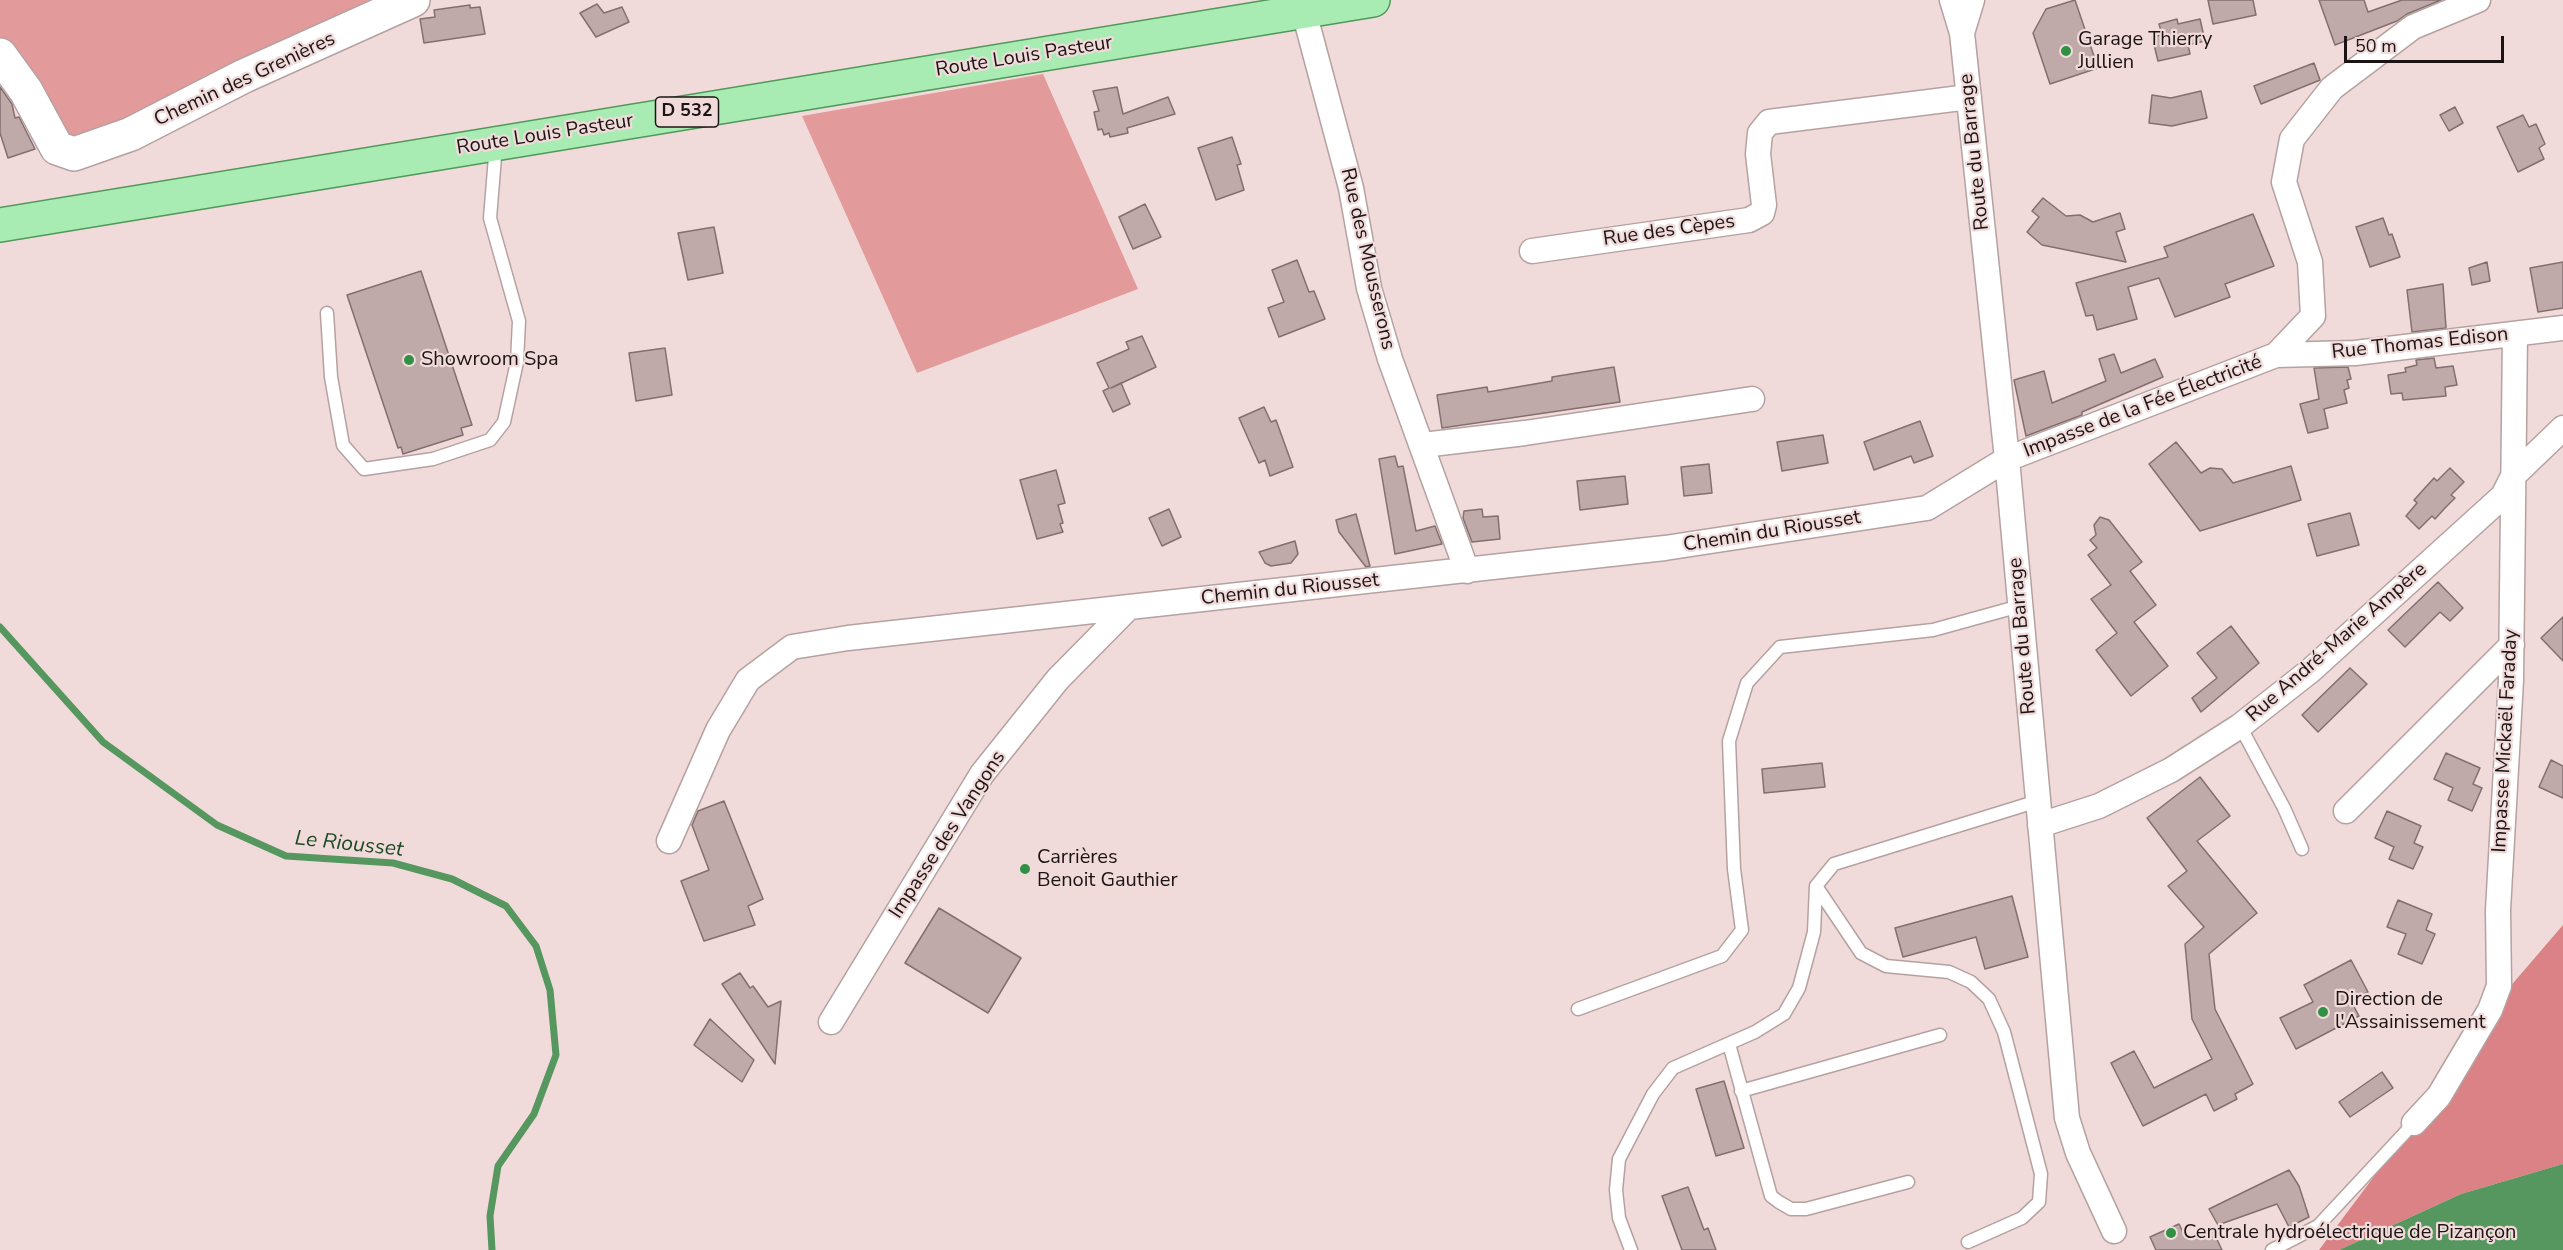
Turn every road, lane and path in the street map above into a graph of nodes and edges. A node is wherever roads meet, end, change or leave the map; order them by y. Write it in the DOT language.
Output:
graph roads {
  1 [pos="413,0"];
  2 [pos="1373,0"];
  3 [pos="1952,0"];
  4 [pos="1972,0"];
  5 [pos="2478,0"];
  6 [pos="1304,12"];
  7 [pos="1962,33"];
  8 [pos="0,56"];
  9 [pos="1969,97"];
  10 [pos="497,144"];
  11 [pos="0,225"];
  12 [pos="1532,251"];
  13 [pos="327,313"];
  14 [pos="2563,328"];
  15 [pos="2515,333"];
  16 [pos="2276,355"];
  17 [pos="1752,399"];
  18 [pos="2563,428"];
  19 [pos="1423,446"];
  20 [pos="2007,459"];
  21 [pos="2513,476"];
  22 [pos="1467,571"];
  23 [pos="2020,606"];
  24 [pos="1129,607"];
  25 [pos="2512,645"];
  26 [pos="2240,726"];
  27 [pos="2346,812"];
  28 [pos="2039,813"];
  29 [pos="669,842"];
  30 [pos="2302,849"];
  31 [pos="1816,886"];
  32 [pos="1578,1009"];
  33 [pos="831,1022"];
  34 [pos="1940,1035"];
  35 [pos="1729,1044"];
  36 [pos="1741,1091"];
  37 [pos="2414,1123"];
  38 [pos="1908,1182"];
  39 [pos="2114,1231"];
  40 [pos="1968,1242"];
  41 [pos="1631,1250"];
  42 [pos="2272,1250"];
  1 -- 8 [label="street, Chemin des Grenières"];
  2 -- 6 [label="main road, Route Louis Pasteur / D 532"];
  3 -- 7 [label="street, Route du Barrage"];
  4 -- 7 [label="street, Route du Barrage"];
  5 -- 16 [label="street, Impasse de la Fée Électricité"];
  6 -- 10 [label="main road, Route Louis Pasteur / D 532"];
  6 -- 19 [label="street, Rue des Mousserons"];
  7 -- 9 [label="street, Route du Barrage"];
  9 -- 12 [label="street, Rue des Cèpes"];
  9 -- 20 [label="street, Route du Barrage"];
  10 -- 11 [label="main road, Route Louis Pasteur / D 532"];
  10 -- 13 [label="lane"];
  14 -- 15 [label="street, Rue Thomas Edison"];
  15 -- 16 [label="street, Rue Thomas Edison"];
  15 -- 21 [label="street, Impasse Mickaël Faraday"];
  16 -- 20 [label="street, Impasse de la Fée Électricité"];
  17 -- 19 [label="street"];
  18 -- 21 [label="street, Rue André-Marie Ampère"];
  19 -- 22 [label="street, Rue des Mousserons"];
  20 -- 22 [label="street, Chemin du Riousset"];
  20 -- 23 [label="street, Route du Barrage"];
  21 -- 25 [label="street, Impasse Mickaël Faraday"];
  21 -- 26 [label="street, Rue André-Marie Ampère"];
  22 -- 24 [label="street, Chemin du Riousset"];
  23 -- 28 [label="street, Route du Barrage"];
  23 -- 32 [label="lane"];
  24 -- 29 [label="street, Chemin du Riousset"];
  24 -- 33 [label="street, Impasse des Vangons"];
  25 -- 27 [label="street"];
  25 -- 37 [label="street, Impasse Mickaël Faraday"];
  26 -- 28 [label="street, Rue André-Marie Ampère"];
  26 -- 30 [label="lane"];
  28 -- 31 [label="lane"];
  28 -- 39 [label="street, Route du Barrage"];
  31 -- 35 [label="lane"];
  31 -- 40 [label="lane"];
  34 -- 36 [label="lane"];
  35 -- 36 [label="lane"];
  35 -- 41 [label="lane"];
  36 -- 38 [label="lane"];
  37 -- 42 [label="lane"];
}
